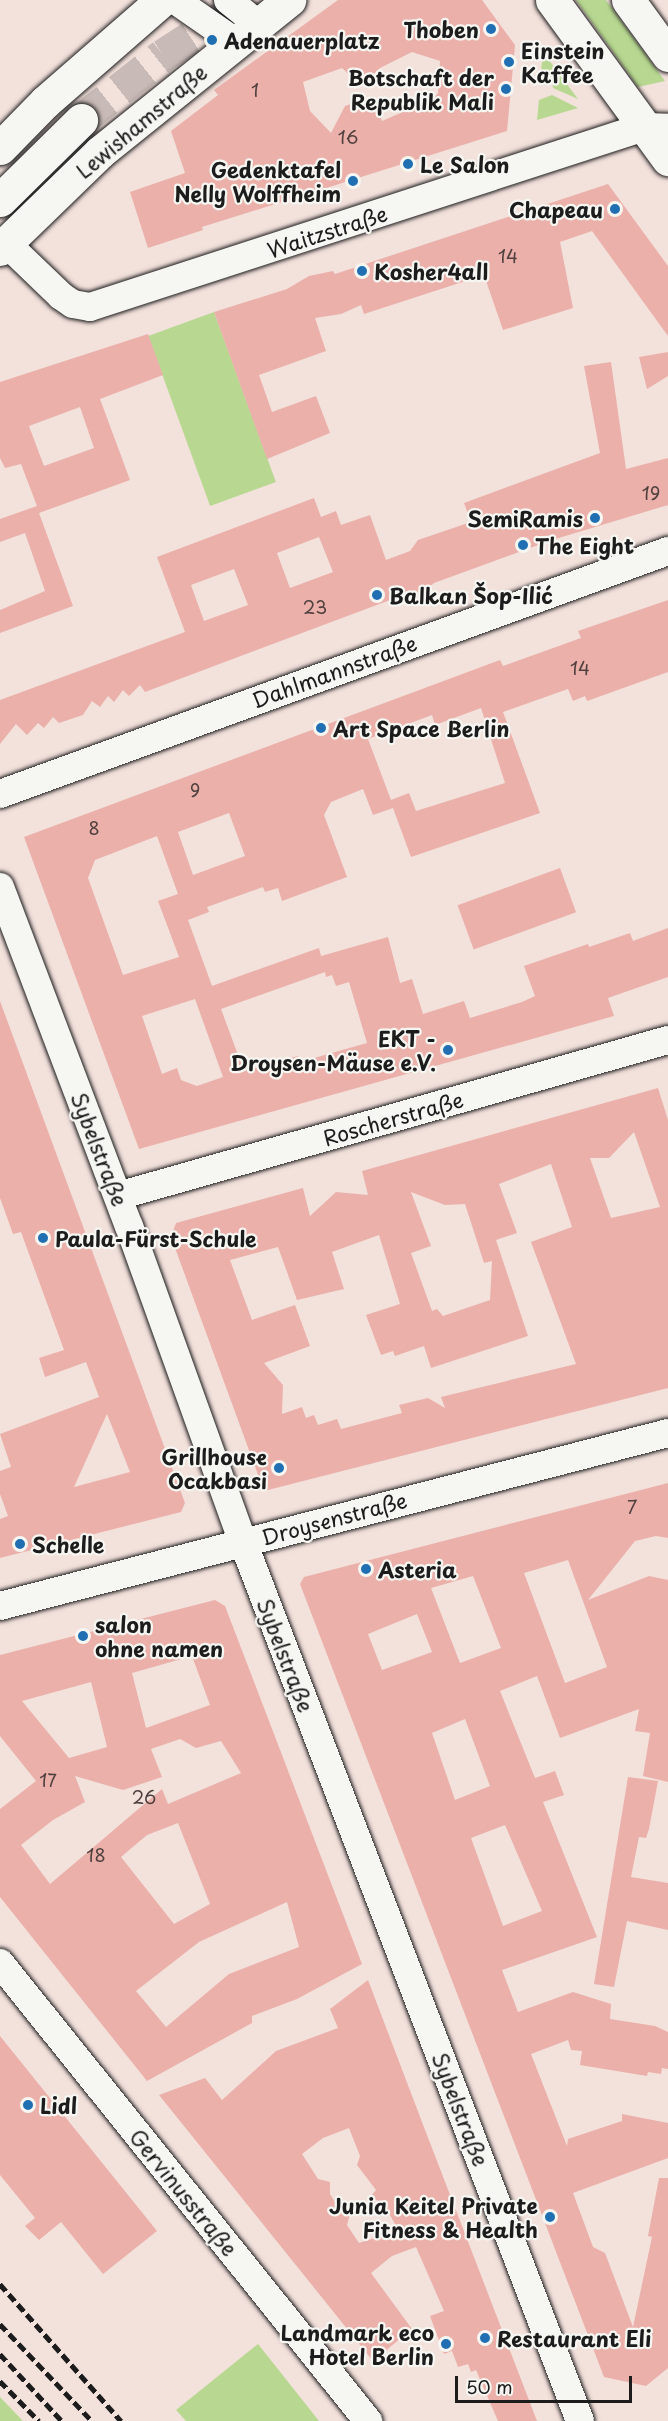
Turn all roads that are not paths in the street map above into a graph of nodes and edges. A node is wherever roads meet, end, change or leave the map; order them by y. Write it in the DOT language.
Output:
graph roads {
  1 [pos="162,0"];
  2 [pos="175,0"];
  3 [pos="228,0"];
  4 [pos="289,0"];
  5 [pos="552,0"];
  6 [pos="628,0"];
  7 [pos="248,34"];
  8 [pos="668,55"];
  9 [pos="81,120"];
  10 [pos="656,128"];
  11 [pos="0,148"];
  12 [pos="668,159"];
  13 [pos="0,200"];
  14 [pos="3,246"];
  15 [pos="668,551"];
  16 [pos="0,794"];
  17 [pos="0,887"];
  18 [pos="668,1040"];
  19 [pos="118,1196"];
  20 [pos="668,1433"];
  21 [pos="243,1542"];
  22 [pos="0,1606"];
  23 [pos="0,1963"];
  24 [pos="368,2421"];
  25 [pos="580,2421"];
  1 -- 11 [label="main road"];
  2 -- 7 [label="street"];
  3 -- 7 [label="street"];
  4 -- 7 [label="main road, Lewishamstraße"];
  5 -- 10 [label="main road"];
  6 -- 8 [label="main road"];
  7 -- 14 [label="main road, Lewishamstraße"];
  9 -- 13 [label="main road, Lewishamstraße"];
  10 -- 12 [label="main road"];
  10 -- 14 [label="street, Waitzstraße"];
  15 -- 16 [label="street, Dahlmannstraße"];
  17 -- 19 [label="street, Sybelstraße"];
  18 -- 19 [label="street, Roscherstraße"];
  19 -- 21 [label="street, Sybelstraße"];
  20 -- 21 [label="street, Droysenstraße"];
  21 -- 22 [label="street, Droysenstraße"];
  21 -- 25 [label="street, Sybelstraße"];
  23 -- 24 [label="street, Gervinusstraße"];
}
